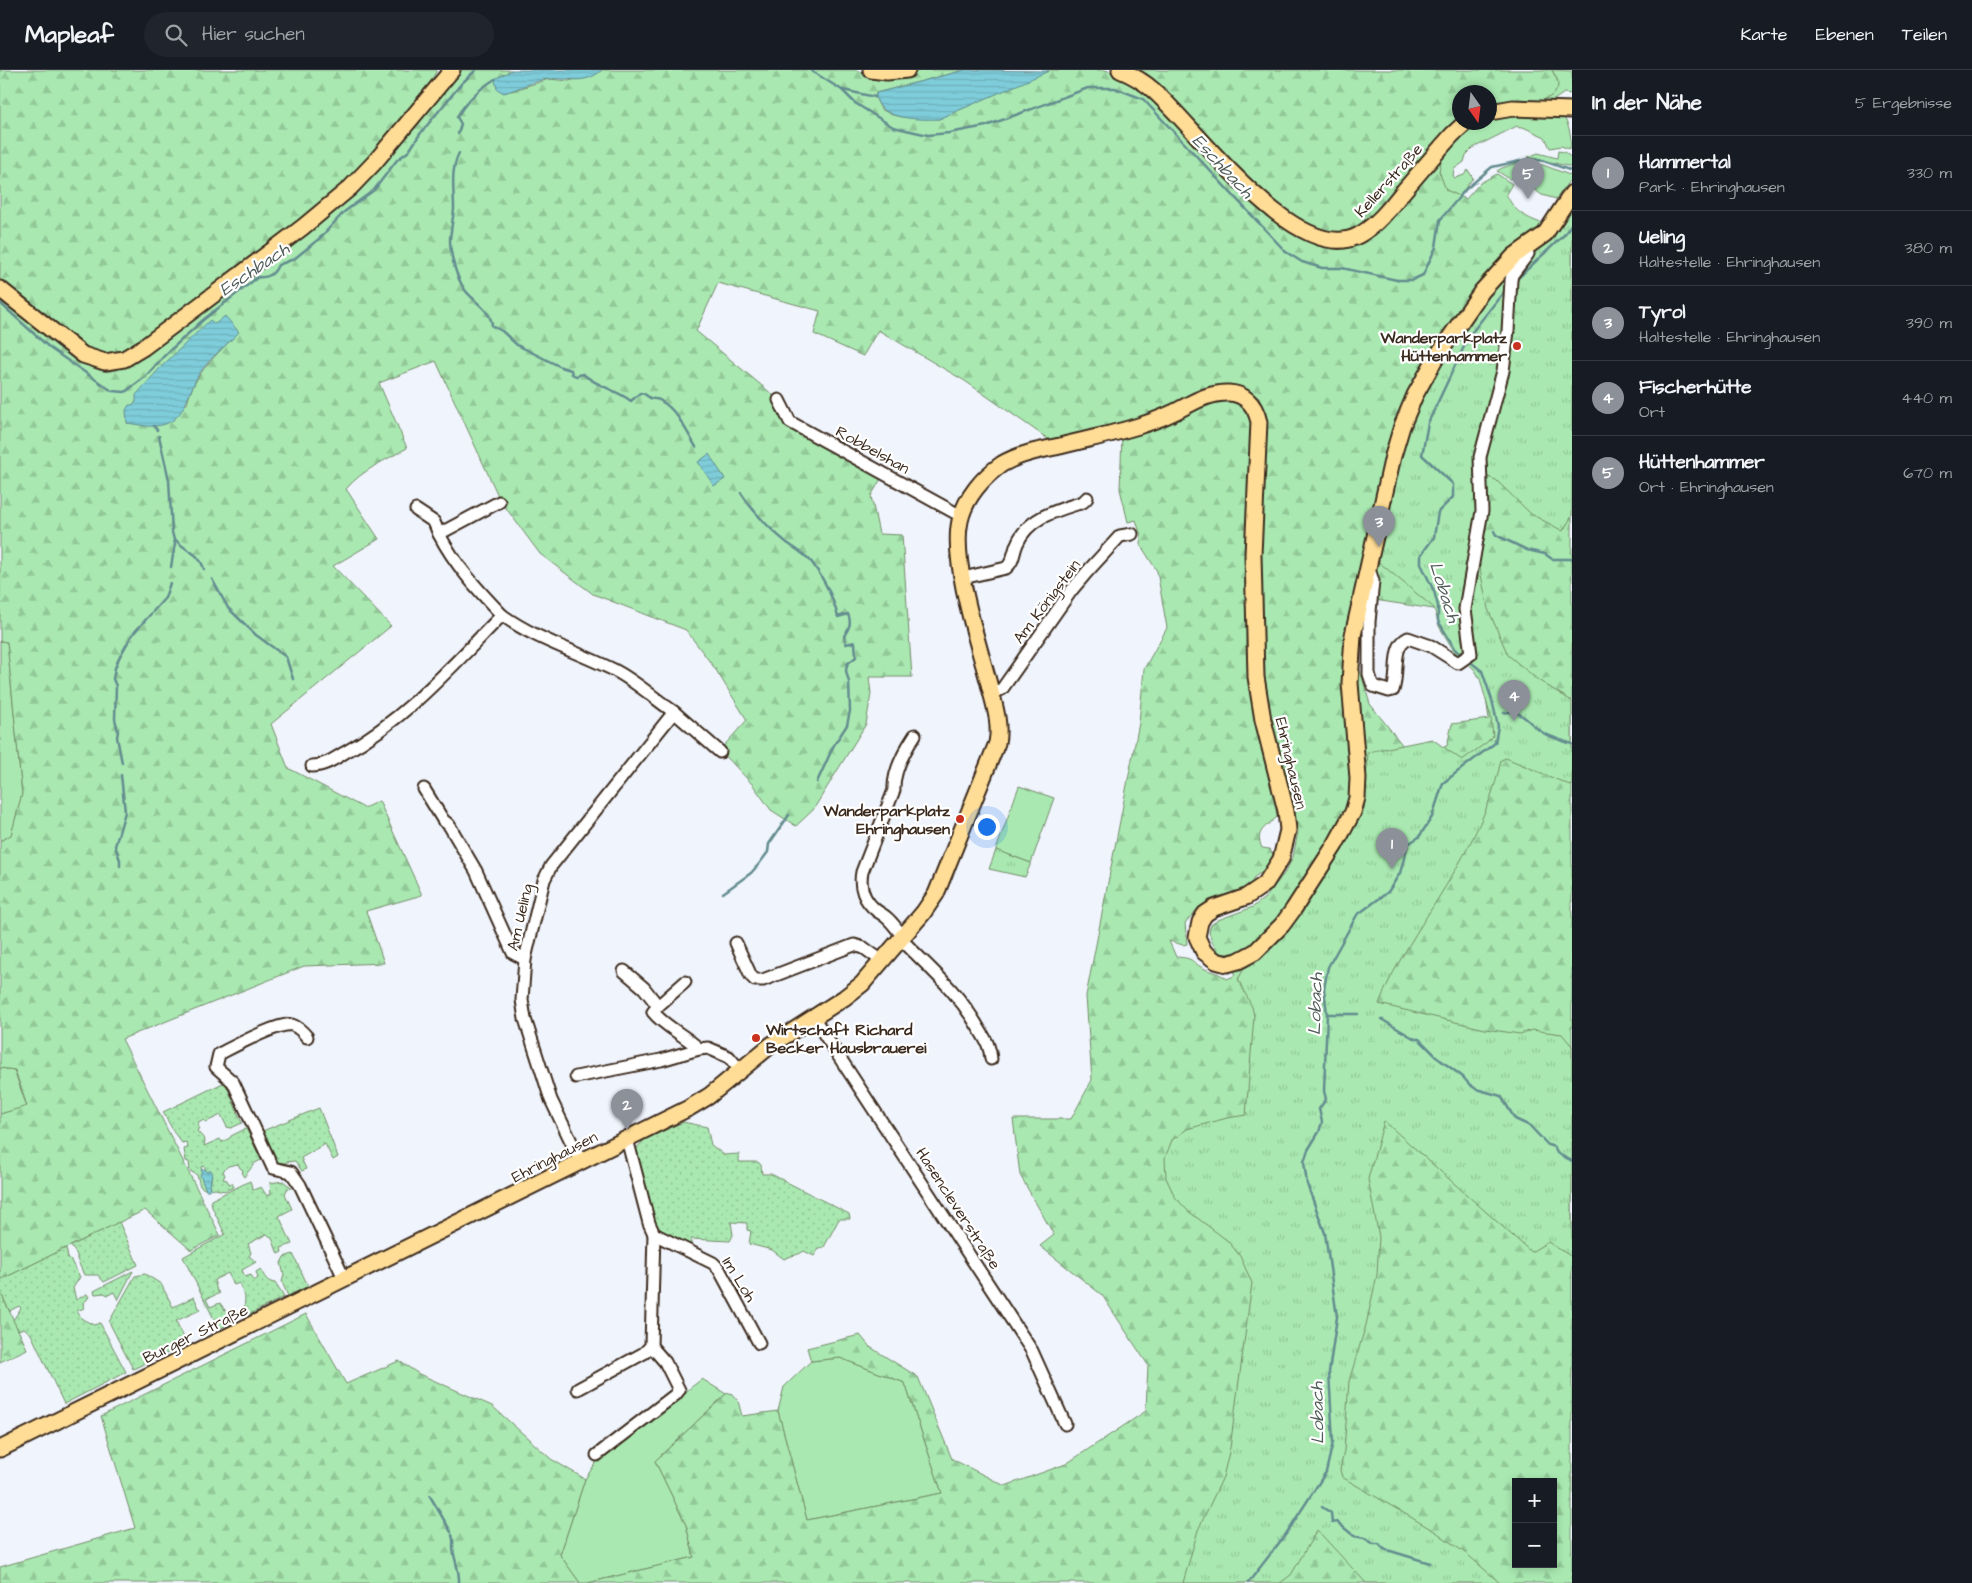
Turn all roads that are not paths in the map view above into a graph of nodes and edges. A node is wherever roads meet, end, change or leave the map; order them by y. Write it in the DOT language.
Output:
graph roads {
  1 [pos="452,70"];
  2 [pos="871,70"];
  3 [pos="907,70"];
  4 [pos="1120,70"];
  5 [pos="1572,110"];
  6 [pos="1497,111"];
  7 [pos="1457,130"];
  8 [pos="1572,193"];
  9 [pos="1526,248"];
  10 [pos="0,289"];
  11 [pos="779,400"];
  12 [pos="1087,498"];
  13 [pos="499,502"];
  14 [pos="416,510"];
  15 [pos="961,516"];
  16 [pos="439,534"];
  17 [pos="1132,534"];
  18 [pos="1369,569"];
  19 [pos="963,578"];
  20 [pos="502,615"];
  21 [pos="991,694"];
  22 [pos="674,712"];
  23 [pos="915,735"];
  24 [pos="720,752"];
  25 [pos="312,766"];
  26 [pos="424,789"];
  27 [pos="902,937"];
  28 [pos="736,943"];
  29 [pos="526,959"];
  30 [pos="882,961"];
  31 [pos="624,971"];
  32 [pos="685,982"];
  33 [pos="658,1006"];
  34 [pos="814,1017"];
  35 [pos="308,1037"];
  36 [pos="699,1049"];
  37 [pos="991,1060"];
  38 [pos="740,1070"];
  39 [pos="576,1077"];
  40 [pos="627,1139"];
  41 [pos="581,1162"];
  42 [pos="654,1234"];
  43 [pos="405,1250"];
  44 [pos="344,1278"];
  45 [pos="759,1343"];
  46 [pos="651,1346"];
  47 [pos="578,1389"];
  48 [pos="1065,1424"];
  49 [pos="0,1449"];
  50 [pos="597,1455"];
  1 -- 10 [label="main road"];
  2 -- 3 [label="main road"];
  4 -- 7 [label="main road, Kellerstraße"];
  5 -- 6 [label="main road"];
  8 -- 9 [label="main road, Ehringhausen"];
  9 -- 18 [label="main road, Ehringhausen"];
  9 -- 18 [label="street"];
  11 -- 15 [label="street, Robbelshan"];
  12 -- 19 [label="street"];
  13 -- 16 [label="street"];
  14 -- 16 [label="street"];
  15 -- 18 [label="main road, Ehringhausen"];
  15 -- 19 [label="main road, Ehringhausen"];
  16 -- 20 [label="street"];
  17 -- 21 [label="street, Am Königstein"];
  19 -- 21 [label="main road, Ehringhausen"];
  20 -- 22 [label="street"];
  20 -- 25 [label="street"];
  21 -- 27 [label="main road, Ehringhausen"];
  22 -- 24 [label="street"];
  22 -- 29 [label="street, Am Ueling"];
  23 -- 27 [label="street"];
  26 -- 29 [label="street"];
  27 -- 30 [label="main road, Ehringhausen"];
  27 -- 37 [label="street"];
  28 -- 30 [label="street"];
  29 -- 41 [label="street, Am Ueling"];
  30 -- 34 [label="main road, Ehringhausen"];
  31 -- 33 [label="street"];
  32 -- 33 [label="street"];
  33 -- 36 [label="street"];
  34 -- 38 [label="main road, Ehringhausen"];
  34 -- 48 [label="street, Hasencleverstraße"];
  35 -- 44 [label="street"];
  36 -- 38 [label="street"];
  36 -- 39 [label="street"];
  38 -- 40 [label="main road, Ehringhausen"];
  40 -- 41 [label="main road, Ehringhausen"];
  40 -- 42 [label="street"];
  41 -- 43 [label="main road, Ehringhausen"];
  42 -- 45 [label="street, Im Loh"];
  42 -- 46 [label="street"];
  43 -- 44 [label="main road, Burger Straße"];
  44 -- 49 [label="main road, Burger Straße"];
  46 -- 47 [label="street"];
  46 -- 50 [label="street"];
}
